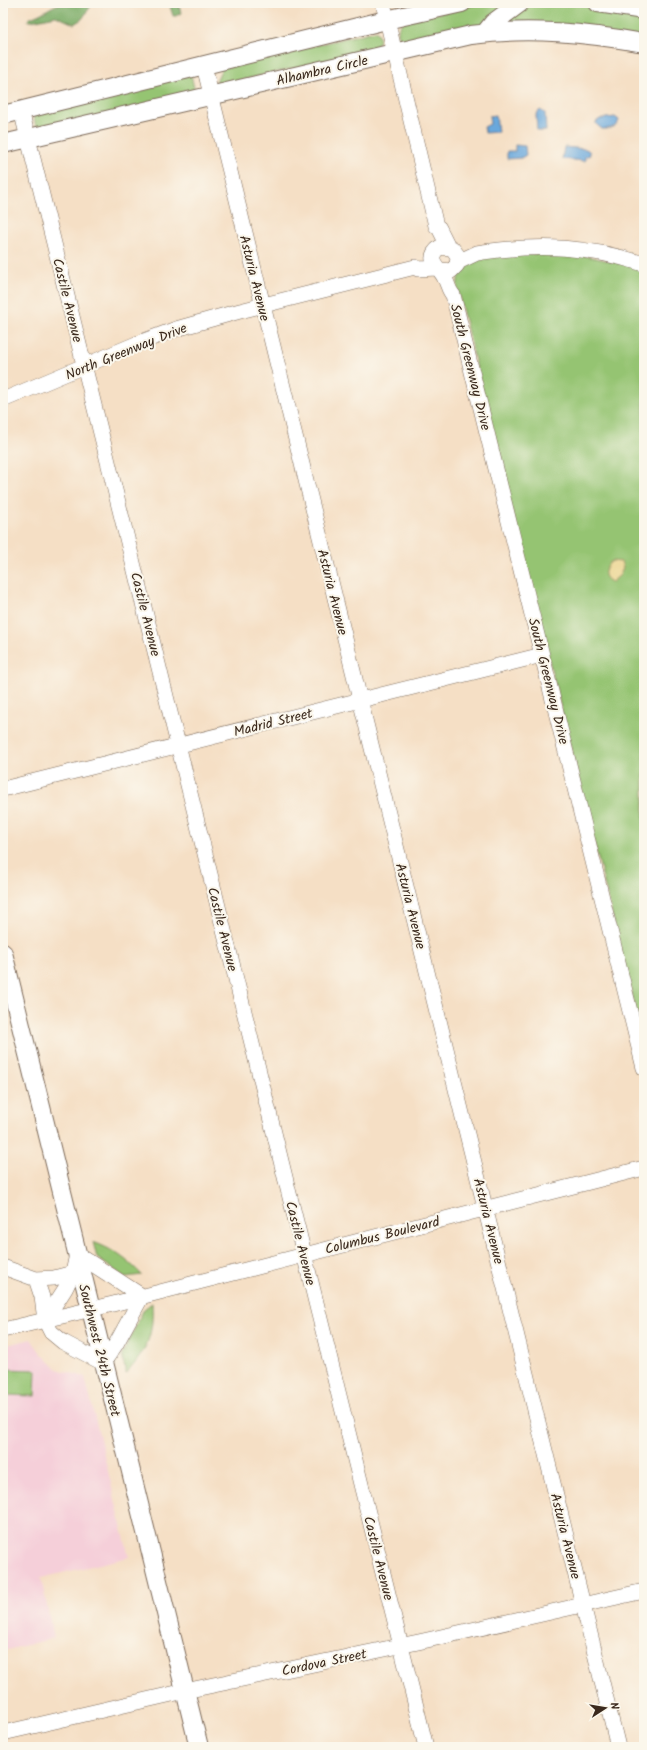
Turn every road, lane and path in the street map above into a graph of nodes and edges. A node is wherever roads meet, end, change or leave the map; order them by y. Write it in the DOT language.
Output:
graph roads {
  1 [pos="462,3"];
  2 [pos="520,3"];
  3 [pos="598,3"];
  4 [pos="644,10"];
  5 [pos="384,11"];
  6 [pos="485,34"];
  7 [pos="644,43"];
  8 [pos="394,53"];
  9 [pos="204,66"];
  10 [pos="211,96"];
  11 [pos="21,110"];
  12 [pos="3,115"];
  13 [pos="28,138"];
  14 [pos="3,144"];
  15 [pos="445,259"];
  16 [pos="644,264"];
  17 [pos="262,306"];
  18 [pos="84,367"];
  19 [pos="3,400"];
  20 [pos="542,655"];
  21 [pos="360,700"];
  22 [pos="178,745"];
  23 [pos="3,788"];
  24 [pos="3,953"];
  25 [pos="644,1068"];
  26 [pos="644,1168"];
  27 [pos="486,1208"];
  28 [pos="76,1254"];
  29 [pos="304,1255"];
  30 [pos="3,1268"];
  31 [pos="73,1273"];
  32 [pos="36,1279"];
  33 [pos="142,1296"];
  34 [pos="90,1309"];
  35 [pos="45,1320"];
  36 [pos="3,1330"];
  37 [pos="103,1363"];
  38 [pos="644,1590"];
  39 [pos="583,1605"];
  40 [pos="401,1645"];
  41 [pos="185,1691"];
  42 [pos="3,1733"];
  43 [pos="199,1747"];
  44 [pos="426,1747"];
  45 [pos="618,1747"];
  1 -- 5 [label="street"];
  2 -- 6 [label="street"];
  3 -- 4 [label="street"];
  5 -- 8 [label="street, South Greenway Drive"];
  5 -- 9 [label="street"];
  6 -- 7 [label="street, Alhambra Circle"];
  6 -- 8 [label="street, Alhambra Circle"];
  8 -- 10 [label="street, Alhambra Circle"];
  8 -- 15 [label="street, South Greenway Drive"];
  9 -- 10 [label="street, Asturia Avenue"];
  9 -- 11 [label="street"];
  10 -- 13 [label="street, Alhambra Circle"];
  10 -- 17 [label="street, Asturia Avenue"];
  11 -- 12 [label="street"];
  11 -- 13 [label="street, Castile Avenue"];
  13 -- 14 [label="street, Alhambra Circle"];
  13 -- 18 [label="street, Castile Avenue"];
  15 -- 16 [label="street, North Greenway Drive"];
  15 -- 17 [label="street, North Greenway Drive"];
  15 -- 20 [label="street, South Greenway Drive"];
  17 -- 18 [label="street, North Greenway Drive"];
  17 -- 21 [label="street, Asturia Avenue"];
  18 -- 19 [label="street, North Greenway Drive"];
  18 -- 22 [label="street, Castile Avenue"];
  20 -- 21 [label="street, Madrid Street"];
  20 -- 25 [label="street, South Greenway Drive"];
  21 -- 22 [label="street, Madrid Street"];
  21 -- 27 [label="street, Asturia Avenue"];
  22 -- 23 [label="street, Madrid Street"];
  22 -- 29 [label="street, Castile Avenue"];
  24 -- 28 [label="street, Southwest 24th Street"];
  26 -- 27 [label="street, Columbus Boulevard"];
  27 -- 29 [label="street, Columbus Boulevard"];
  27 -- 39 [label="street, Asturia Avenue"];
  28 -- 31 [label="street"];
  28 -- 33 [label="street"];
  28 -- 34 [label="street, Southwest 24th Street"];
  29 -- 33 [label="street, Columbus Boulevard"];
  29 -- 40 [label="street, Castile Avenue"];
  30 -- 32 [label="street"];
  31 -- 32 [label="street"];
  31 -- 35 [label="street"];
  32 -- 35 [label="street"];
  33 -- 34 [label="street, Columbus Boulevard"];
  33 -- 37 [label="street"];
  34 -- 35 [label="street, Columbus Boulevard"];
  34 -- 37 [label="street, Southwest 24th Street"];
  35 -- 36 [label="street, Columbus Boulevard"];
  35 -- 37 [label="street"];
  37 -- 41 [label="street, Southwest 24th Street"];
  38 -- 39 [label="street, Cordova Street"];
  39 -- 40 [label="street, Cordova Street"];
  39 -- 45 [label="street, Asturia Avenue"];
  40 -- 41 [label="street, Cordova Street"];
  40 -- 44 [label="street, Castile Avenue"];
  41 -- 42 [label="street, Cordova Street"];
  41 -- 43 [label="street, Southwest 24th Street"];
}
